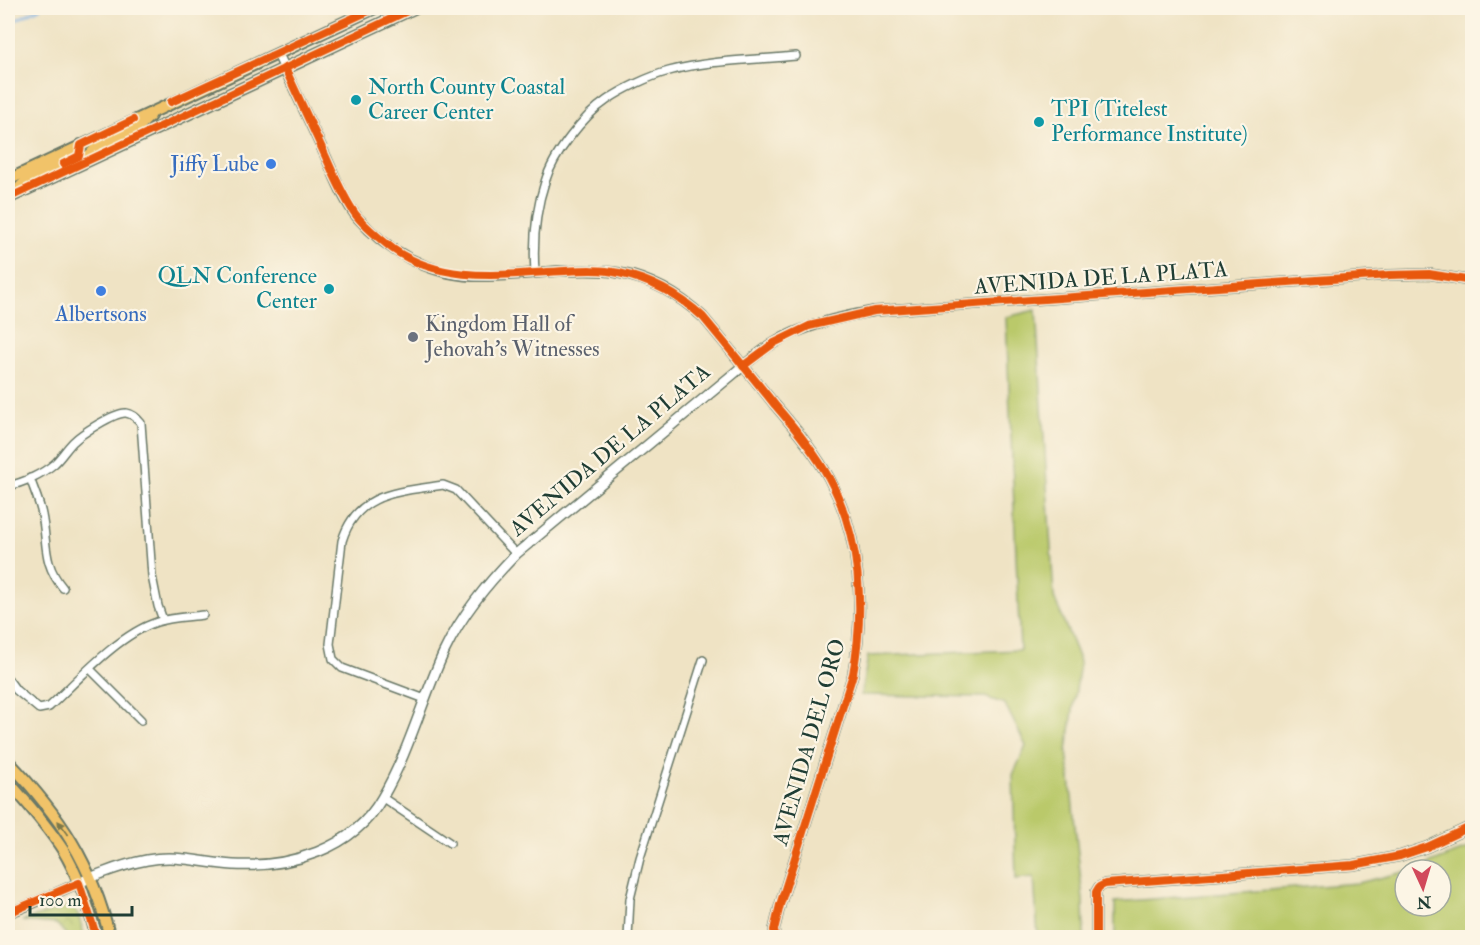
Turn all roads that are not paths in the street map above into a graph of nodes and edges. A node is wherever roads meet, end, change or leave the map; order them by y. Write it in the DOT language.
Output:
graph roads {
  1 [pos="375,8"];
  2 [pos="414,8"];
  3 [pos="278,54"];
  4 [pos="795,56"];
  5 [pos="285,68"];
  6 [pos="159,108"];
  7 [pos="81,145"];
  8 [pos="86,161"];
  9 [pos="8,180"];
  10 [pos="9,198"];
  11 [pos="535,273"];
  12 [pos="1473,281"];
  13 [pos="743,366"];
  14 [pos="30,478"];
  15 [pos="8,486"];
  16 [pos="516,554"];
  17 [pos="63,588"];
  18 [pos="203,615"];
  19 [pos="163,620"];
  20 [pos="703,660"];
  21 [pos="90,669"];
  22 [pos="8,679"];
  23 [pos="425,699"];
  24 [pos="141,720"];
  25 [pos="8,761"];
  26 [pos="8,781"];
  27 [pos="383,798"];
  28 [pos="1473,826"];
  29 [pos="450,843"];
  30 [pos="92,879"];
  31 [pos="79,883"];
  32 [pos="8,913"];
  33 [pos="96,938"];
  34 [pos="110,938"];
  35 [pos="628,938"];
  36 [pos="775,938"];
  37 [pos="1096,938"];
  1 -- 3 [label="main road"];
  2 -- 5 [label="main road"];
  3 -- 5 [label="street, AVENIDA DEL ORO"];
  3 -- 6 [label="main road"];
  4 -- 11 [label="street"];
  5 -- 8 [label="main road"];
  5 -- 11 [label="street, AVENIDA DEL ORO"];
  6 -- 7 [label="main road"];
  6 -- 8 [label="main road"];
  7 -- 9 [label="main road"];
  7 -- 10 [label="main road"];
  8 -- 10 [label="main road"];
  11 -- 13 [label="street, AVENIDA DEL ORO"];
  12 -- 13 [label="street, AVENIDA DE LA PLATA"];
  13 -- 16 [label="street, AVENIDA DE LA PLATA"];
  13 -- 36 [label="street, AVENIDA DEL ORO"];
  14 -- 15 [label="street"];
  14 -- 17 [label="street"];
  14 -- 19 [label="street"];
  16 -- 23 [label="street, AVENIDA DE LA PLATA"];
  16 -- 23 [label="street"];
  18 -- 19 [label="street"];
  19 -- 21 [label="street"];
  20 -- 35 [label="street"];
  21 -- 22 [label="street"];
  21 -- 24 [label="street"];
  23 -- 27 [label="street, AVENIDA DE LA PLATA"];
  30 -- 25 [label="main road, one-way"];
  26 -- 31 [label="main road"];
  27 -- 29 [label="street"];
  27 -- 30 [label="street, AVENIDA DE LA PLATA"];
  28 -- 37 [label="street"];
  30 -- 31 [label="street, AVENIDA DE LA PLATA"];
  30 -- 34 [label="main road"];
  31 -- 32 [label="street, AVENIDA DE LA PLATA"];
  31 -- 33 [label="main road"];
}
